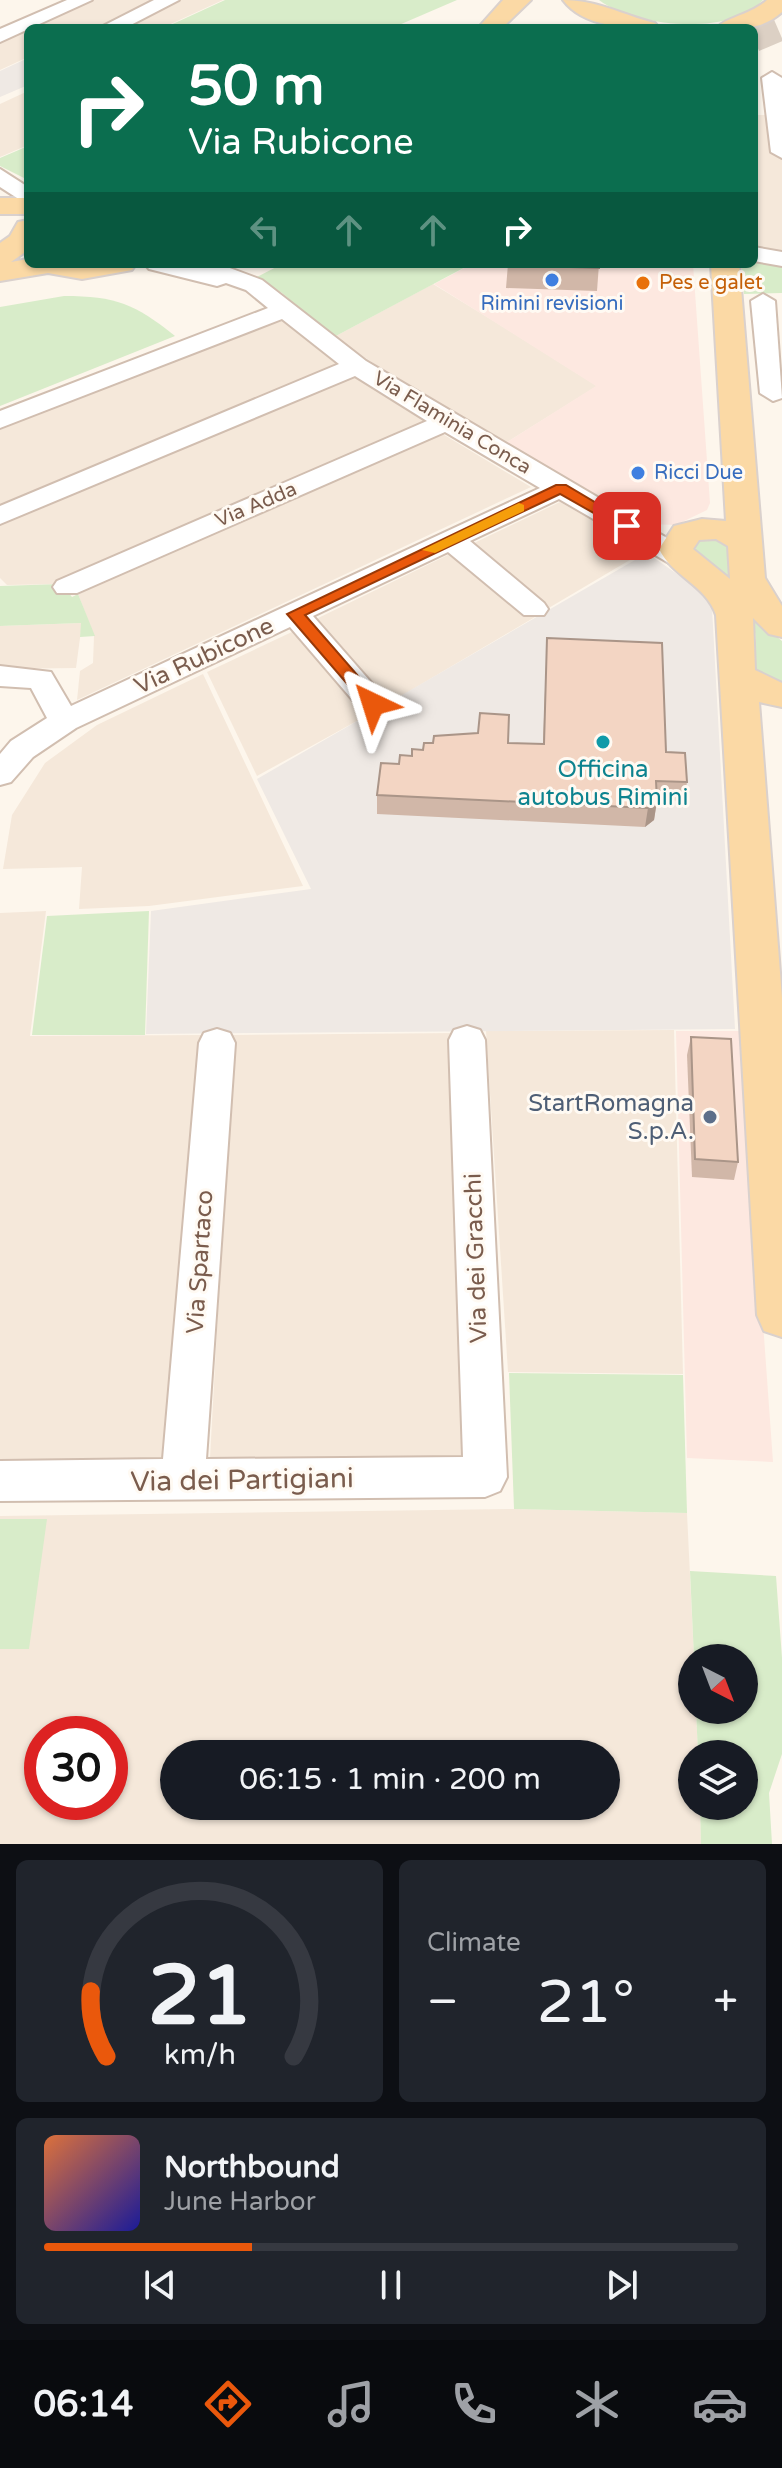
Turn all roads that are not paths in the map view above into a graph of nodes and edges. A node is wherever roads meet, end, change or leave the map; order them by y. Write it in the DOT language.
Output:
graph roads {
  1 [pos="83,0"];
  2 [pos="170,0"];
  3 [pos="486,0"];
  4 [pos="499,0"];
  5 [pos="519,0"];
  6 [pos="781,0"];
  7 [pos="581,2"];
  8 [pos="0,9"];
  9 [pos="24,24"];
  10 [pos="28,24"];
  11 [pos="118,24"];
  12 [pos="472,24"];
  13 [pos="475,24"];
  14 [pos="493,24"];
  15 [pos="628,24"];
  16 [pos="744,24"];
  17 [pos="24,26"];
  18 [pos="0,36"];
  19 [pos="769,78"];
  20 [pos="782,152"];
  21 [pos="0,175"];
  22 [pos="24,184"];
  23 [pos="24,195"];
  24 [pos="0,209"];
  25 [pos="22,236"];
  26 [pos="24,268"];
  27 [pos="70,268"];
  28 [pos="96,268"];
  29 [pos="173,268"];
  30 [pos="209,268"];
  31 [pos="706,268"];
  32 [pos="725,268"];
  33 [pos="0,272"];
  34 [pos="728,300"];
  35 [pos="772,300"];
  36 [pos="283,310"];
  37 [pos="357,366"];
  38 [pos="773,393"];
  39 [pos="0,420"];
  40 [pos="446,422"];
  41 [pos="561,488"];
  42 [pos="0,516"];
  43 [pos="451,540"];
  44 [pos="693,540"];
  45 [pos="746,545"];
  46 [pos="67,587"];
  47 [pos="534,609"];
  48 [pos="295,614"];
  49 [pos="782,626"];
  50 [pos="738,674"];
  51 [pos="0,676"];
  52 [pos="780,695"];
  53 [pos="373,704"];
  54 [pos="65,721"];
  55 [pos="0,774"];
  56 [pos="758,816"];
  57 [pos="782,941"];
  58 [pos="467,1040"];
  59 [pos="217,1043"];
  60 [pos="782,1315"];
  61 [pos="485,1477"];
  62 [pos="0,1481"];
  63 [pos="183,1482"];
  1 -- 10 [label="street"];
  2 -- 11 [label="street"];
  3 -- 12 [label="main road"];
  4 -- 13 [label="main road"];
  5 -- 14 [label="main road"];
  6 -- 16 [label="main road"];
  7 -- 15 [label="main road"];
  8 -- 9 [label="street"];
  17 -- 18 [label="street"];
  19 -- 20 [label="street"];
  21 -- 22 [label="street"];
  21 -- 23 [label="street"];
  24 -- 25 [label="main road"];
  26 -- 33 [label="main road"];
  27 -- 28 [label="main road"];
  29 -- 36 [label="street, Via Flaminia Conca"];
  30 -- 36 [label="street, Via Flaminia Conca"];
  31 -- 44 [label="main road"];
  32 -- 34 [label="main road"];
  34 -- 35 [label="street"];
  34 -- 45 [label="main road"];
  35 -- 38 [label="street"];
  36 -- 37 [label="street, Via Flaminia Conca"];
  36 -- 39 [label="street"];
  37 -- 40 [label="street, Via Flaminia Conca"];
  37 -- 42 [label="street"];
  40 -- 41 [label="street, Via Flaminia Conca"];
  40 -- 46 [label="street, Via Adda"];
  41 -- 43 [label="street, Via Rubicone"];
  41 -- 44 [label="street, Via Flaminia Conca"];
  43 -- 47 [label="street"];
  43 -- 48 [label="street, Via Rubicone"];
  44 -- 45 [label="main road"];
  44 -- 50 [label="main road"];
  45 -- 49 [label="main road"];
  48 -- 53 [label="street"];
  48 -- 54 [label="street, Via Rubicone"];
  50 -- 52 [label="main road"];
  50 -- 56 [label="main road"];
  51 -- 54 [label="street"];
  52 -- 56 [label="main road"];
  54 -- 55 [label="street, Via Rubicone"];
  56 -- 57 [label="main road"];
  56 -- 60 [label="main road"];
  58 -- 61 [label="street, Via dei Gracchi"];
  59 -- 63 [label="street, Via Spartaco"];
  61 -- 63 [label="street, Via dei Partigiani"];
  62 -- 63 [label="street, Via dei Partigiani"];
}
